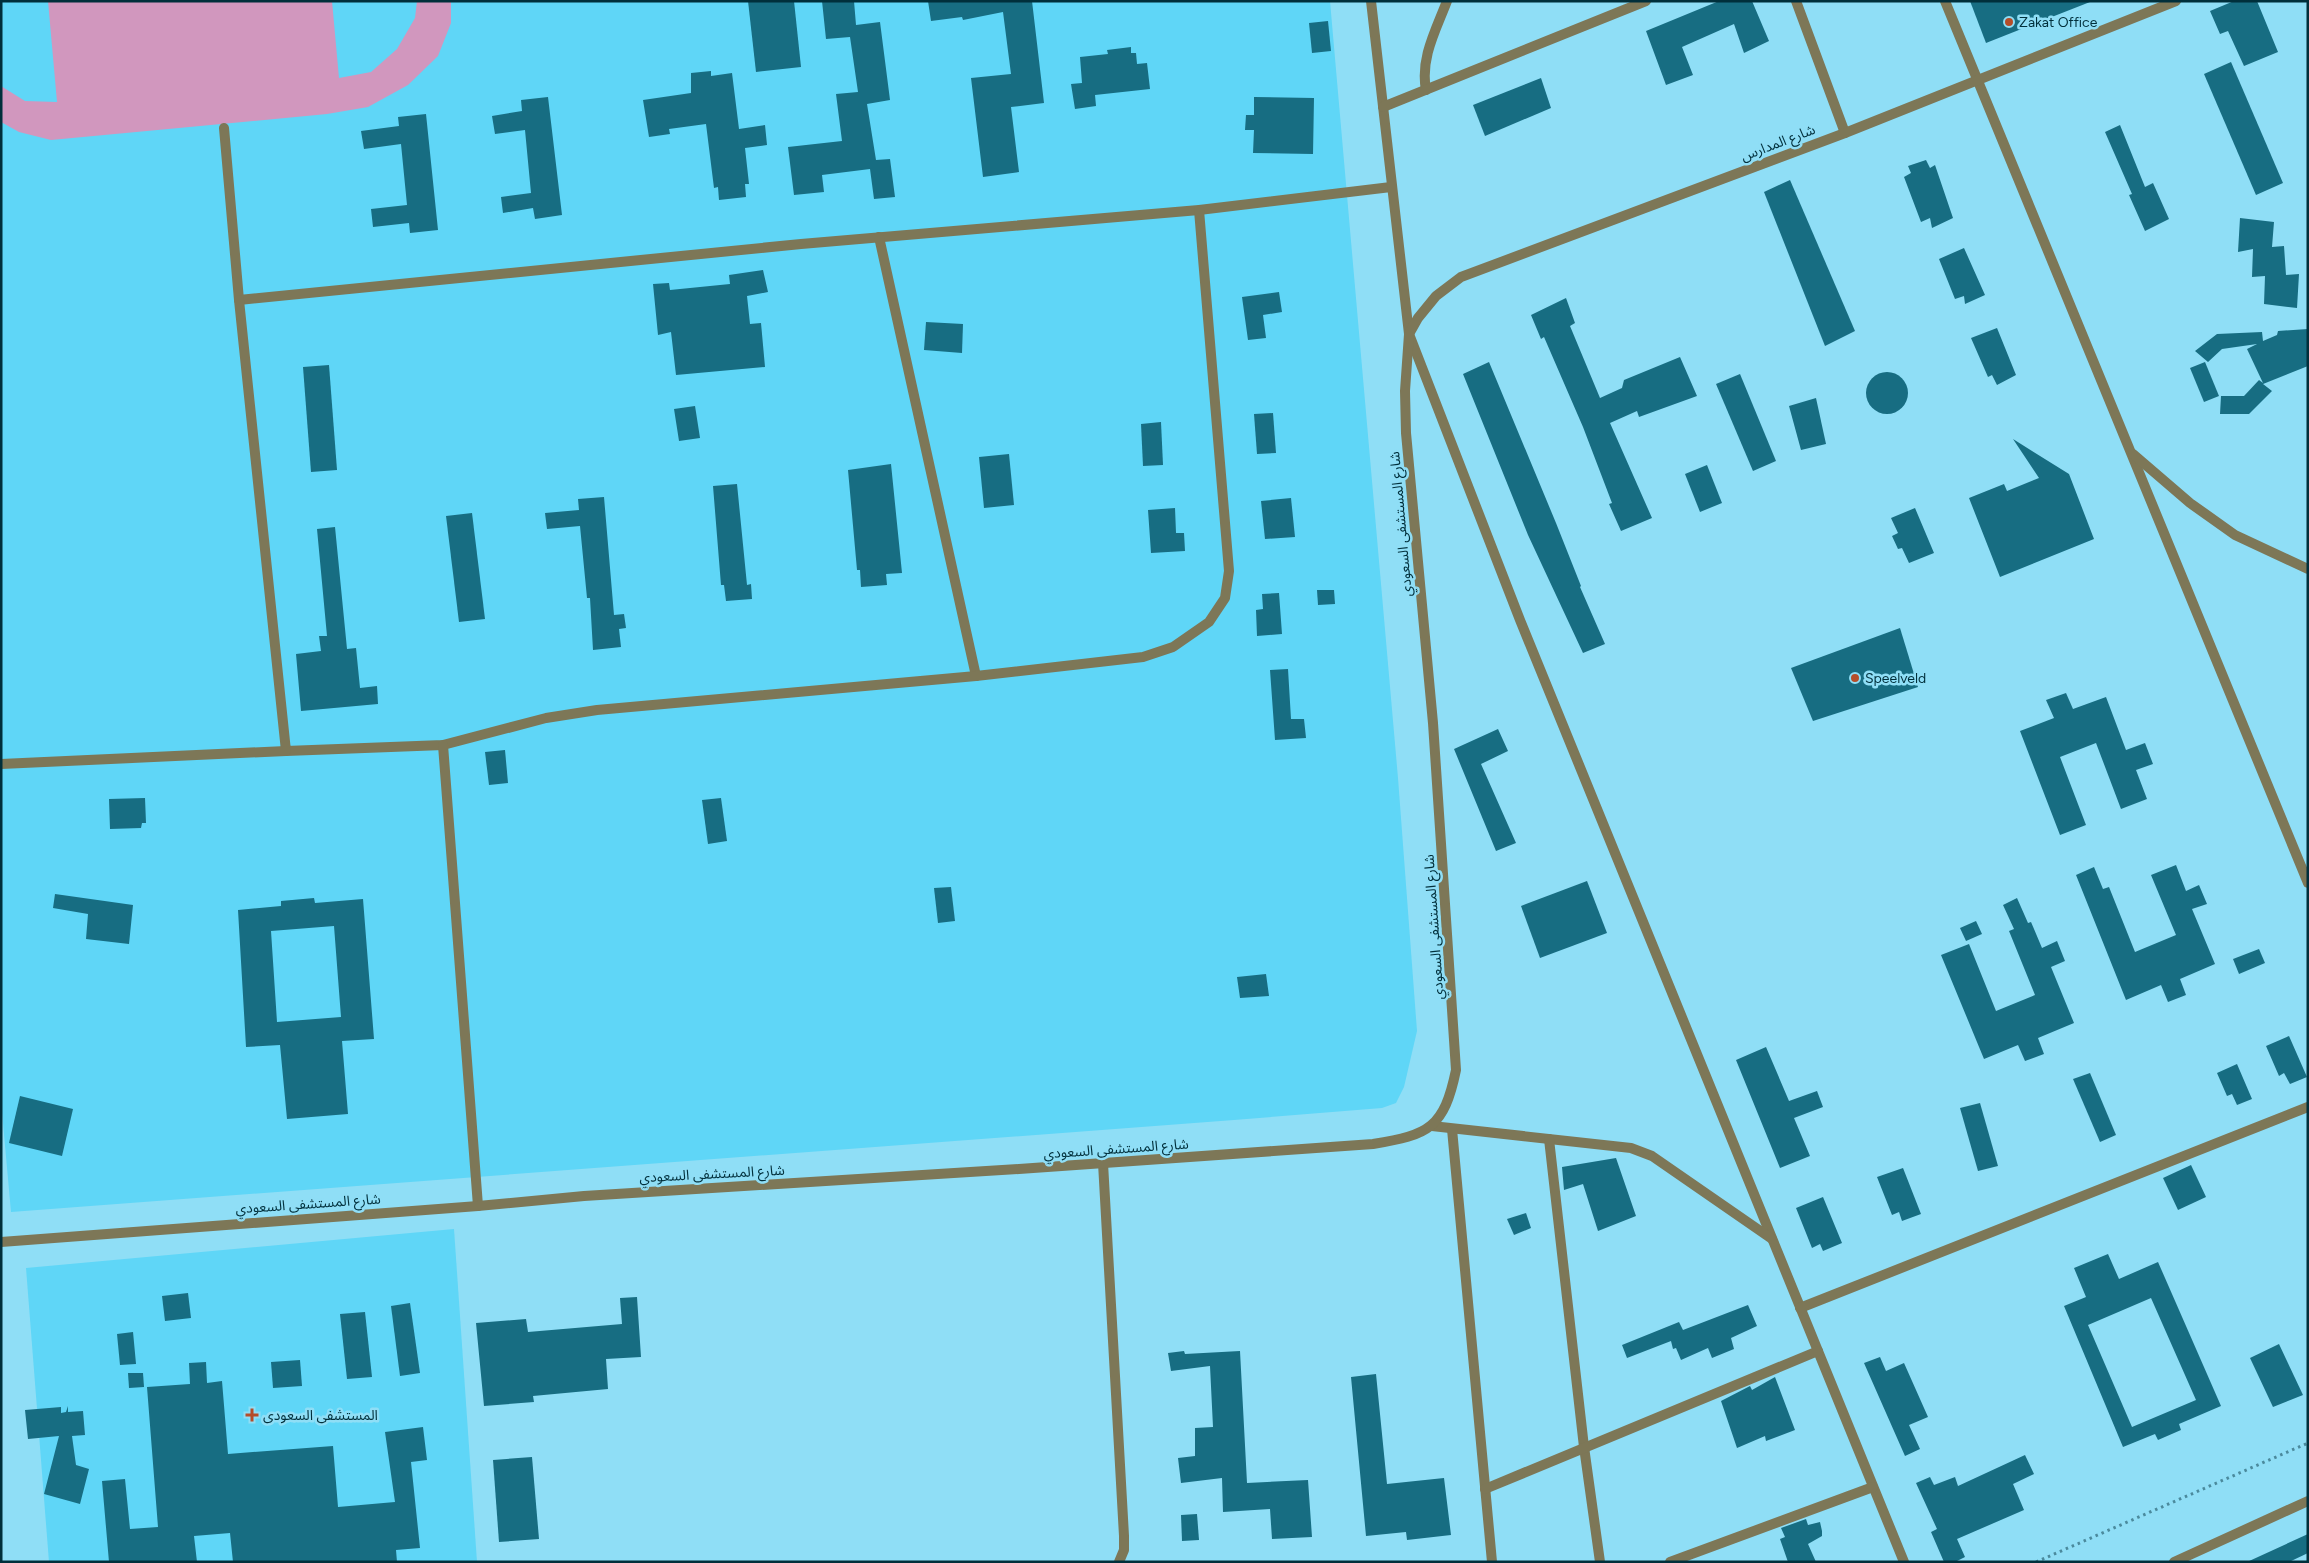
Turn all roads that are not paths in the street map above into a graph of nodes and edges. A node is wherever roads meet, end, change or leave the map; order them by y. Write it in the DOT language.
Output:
graph roads {
  1 [pos="1372,1"];
  2 [pos="1447,1"];
  3 [pos="1646,1"];
  4 [pos="1796,1"];
  5 [pos="1945,1"];
  6 [pos="2176,1"];
  7 [pos="1977,80"];
  8 [pos="1426,90"];
  9 [pos="1383,107"];
  10 [pos="224,128"];
  11 [pos="1845,133"];
  12 [pos="1391,187"];
  13 [pos="1200,210"];
  14 [pos="879,237"];
  15 [pos="239,300"];
  16 [pos="1409,334"];
  17 [pos="2130,452"];
  18 [pos="2308,569"];
  19 [pos="976,676"];
  20 [pos="443,745"];
  21 [pos="286,751"];
  22 [pos="1,764"];
  23 [pos="2308,882"];
  24 [pos="2308,1107"];
  25 [pos="1432,1126"];
  26 [pos="1452,1129"];
  27 [pos="1549,1139"];
  28 [pos="1103,1163"];
  29 [pos="478,1206"];
  30 [pos="1772,1239"];
  31 [pos="1,1242"];
  32 [pos="1800,1308"];
  33 [pos="1818,1352"];
  34 [pos="1584,1447"];
  35 [pos="1874,1488"];
  36 [pos="1485,1489"];
  37 [pos="2308,1501"];
  38 [pos="2198,1557"];
  39 [pos="1119,1562"];
  40 [pos="1492,1562"];
  41 [pos="1600,1562"];
  42 [pos="1670,1562"];
  43 [pos="1904,1562"];
  44 [pos="2174,1562"];
  1 -- 9 [label="street"];
  2 -- 8 [label="street"];
  3 -- 8 [label="street"];
  4 -- 11 [label="street"];
  5 -- 7 [label="street"];
  6 -- 7 [label="street, شارع المدارس"];
  7 -- 11 [label="street, شارع المدارس"];
  7 -- 17 [label="street"];
  8 -- 9 [label="street"];
  9 -- 12 [label="street"];
  10 -- 15 [label="street"];
  11 -- 16 [label="street, شارع المدارس"];
  12 -- 13 [label="street"];
  12 -- 16 [label="street"];
  13 -- 14 [label="street"];
  13 -- 19 [label="street"];
  14 -- 15 [label="street"];
  14 -- 19 [label="street"];
  15 -- 21 [label="street"];
  16 -- 25 [label="street, شارع المستشفى السعودي"];
  16 -- 30 [label="street"];
  17 -- 18 [label="street"];
  17 -- 23 [label="street"];
  19 -- 20 [label="street"];
  20 -- 21 [label="street"];
  20 -- 29 [label="street"];
  21 -- 22 [label="street"];
  24 -- 32 [label="street"];
  25 -- 26 [label="street"];
  25 -- 28 [label="street, شارع المستشفى السعودي"];
  26 -- 27 [label="street"];
  26 -- 36 [label="street"];
  27 -- 30 [label="street"];
  27 -- 34 [label="street"];
  28 -- 29 [label="street, شارع المستشفى السعودي"];
  28 -- 39 [label="street"];
  29 -- 31 [label="street, شارع المستشفى السعودي"];
  30 -- 32 [label="street"];
  32 -- 33 [label="street"];
  33 -- 34 [label="street"];
  33 -- 35 [label="street"];
  34 -- 36 [label="street"];
  34 -- 41 [label="street"];
  35 -- 42 [label="street"];
  35 -- 43 [label="street"];
  36 -- 40 [label="street"];
  37 -- 38 [label="street"];
  38 -- 44 [label="street"];
}
